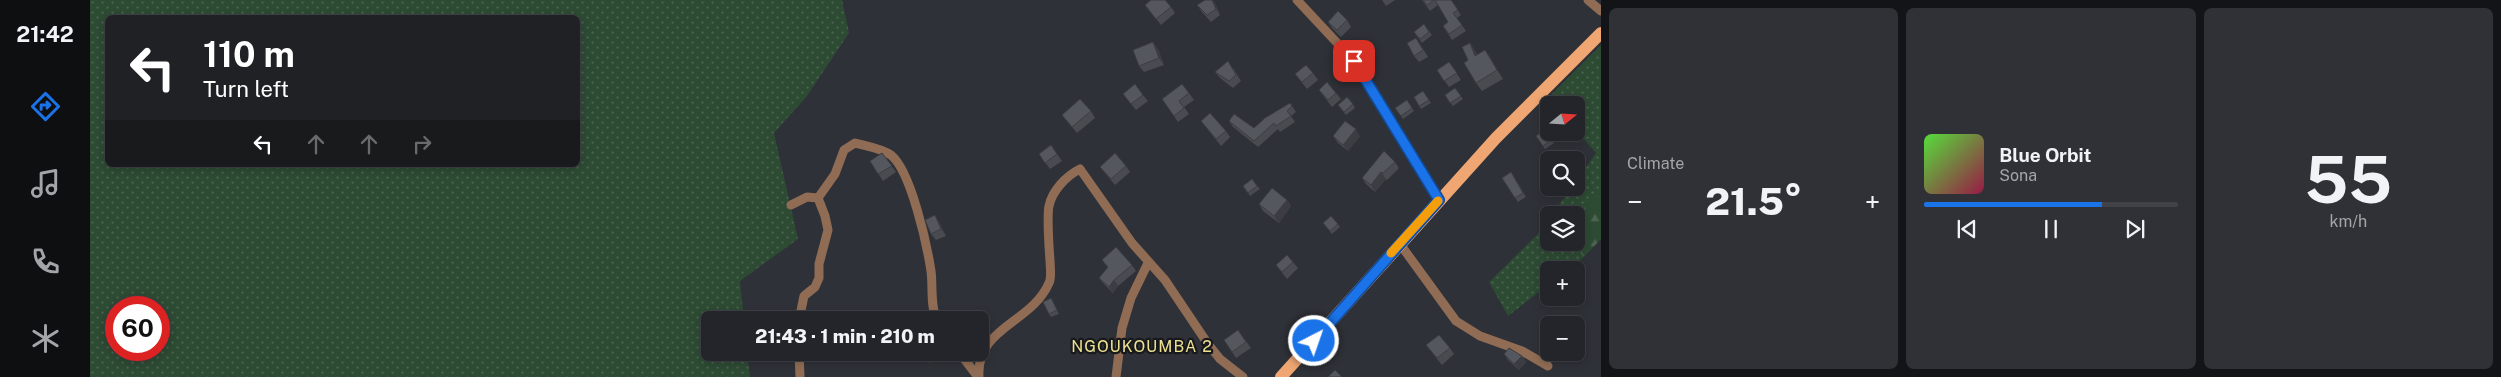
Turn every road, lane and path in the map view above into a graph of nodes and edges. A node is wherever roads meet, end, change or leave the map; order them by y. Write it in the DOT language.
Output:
graph roads {
  1 [pos="1297,0"];
  2 [pos="1588,0"];
  3 [pos="1601,11"];
  4 [pos="1601,33"];
  5 [pos="818,198"];
  6 [pos="1439,200"];
  7 [pos="791,205"];
  8 [pos="1400,244"];
  9 [pos="1148,263"];
  10 [pos="801,311"];
  11 [pos="936,311"];
  12 [pos="799,361"];
  13 [pos="966,361"];
  14 [pos="1548,366"];
  15 [pos="800,377"];
  16 [pos="978,377"];
  17 [pos="1116,377"];
  18 [pos="1242,377"];
  19 [pos="1281,377"];
  1 -- 6 [label="street"];
  2 -- 3 [label="street"];
  4 -- 6 [label="main road"];
  5 -- 7 [label="street"];
  5 -- 10 [label="street"];
  5 -- 11 [label="street"];
  6 -- 8 [label="main road"];
  8 -- 14 [label="street"];
  8 -- 19 [label="main road"];
  9 -- 16 [label="street"];
  9 -- 17 [label="street"];
  9 -- 18 [label="street"];
  12 -- 15 [label="street"];
  13 -- 16 [label="street"];
}
